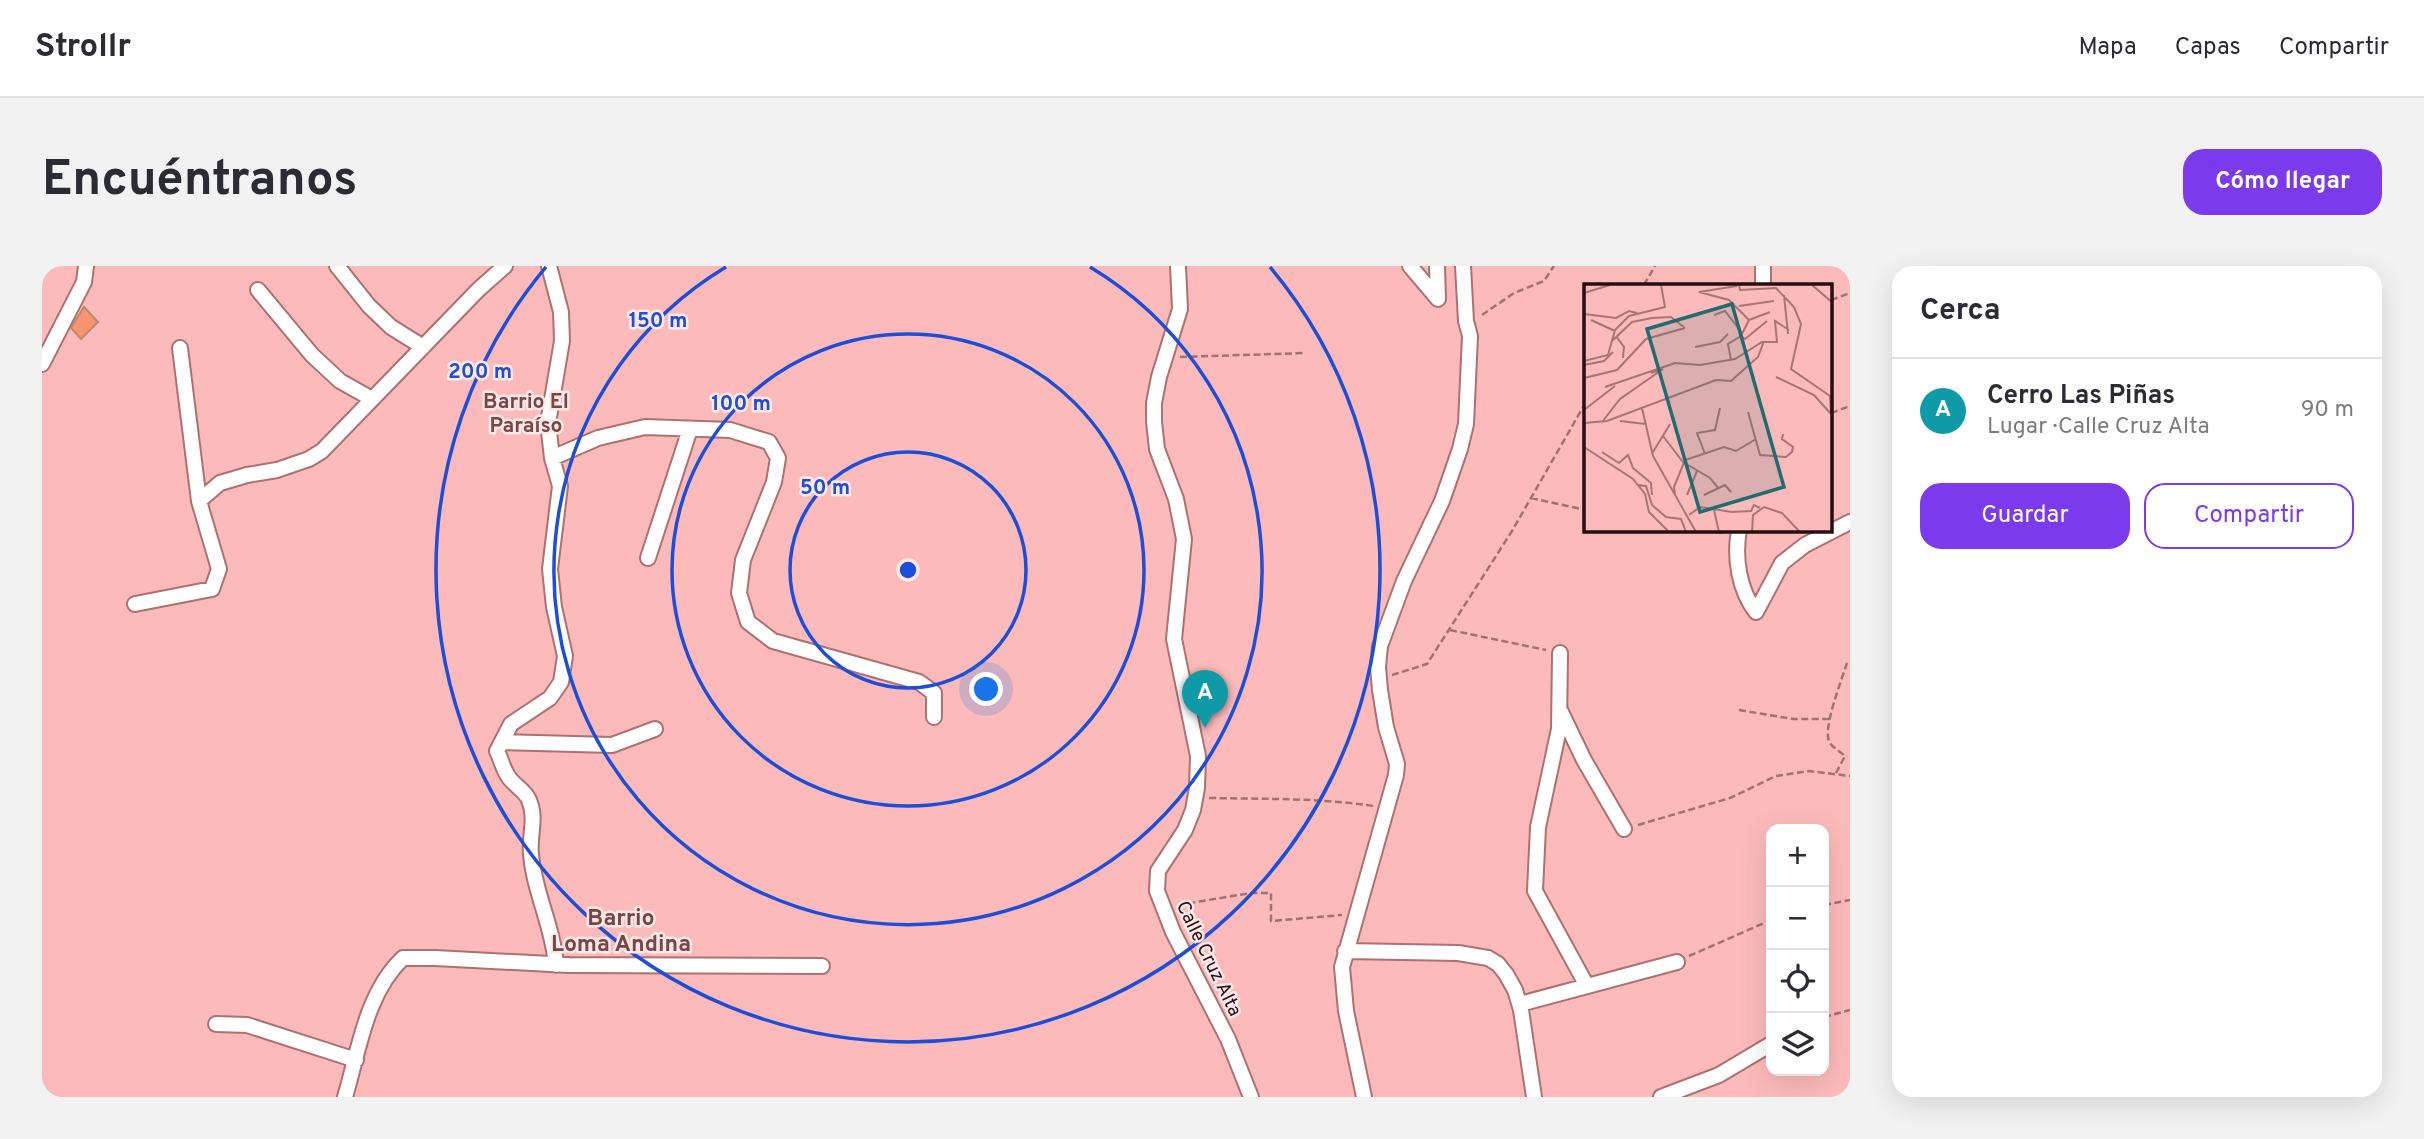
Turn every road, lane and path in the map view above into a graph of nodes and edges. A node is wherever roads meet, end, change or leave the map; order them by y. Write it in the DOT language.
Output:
graph roads {
  1 [pos="86,266"];
  2 [pos="337,266"];
  3 [pos="505,266"];
  4 [pos="549,266"];
  5 [pos="1178,266"];
  6 [pos="1410,266"];
  7 [pos="1437,266"];
  8 [pos="1463,266"];
  9 [pos="1554,266"];
  10 [pos="1647,266"];
  11 [pos="1655,266"];
  12 [pos="1763,266"];
  13 [pos="1650,274"];
  14 [pos="1645,284"];
  15 [pos="1763,284"];
  16 [pos="257,290"];
  17 [pos="1850,293"];
  18 [pos="1832,300"];
  19 [pos="1467,325"];
  20 [pos="423,347"];
  21 [pos="180,348"];
  22 [pos="1306,353"];
  23 [pos="1166,357"];
  24 [pos="42,364"];
  25 [pos="372,399"];
  26 [pos="1584,405"];
  27 [pos="1850,406"];
  28 [pos="1832,413"];
  29 [pos="690,429"];
  30 [pos="552,458"];
  31 [pos="1531,498"];
  32 [pos="200,501"];
  33 [pos="1584,510"];
  34 [pos="1850,522"];
  35 [pos="1832,531"];
  36 [pos="1830,532"];
  37 [pos="1739,533"];
  38 [pos="648,558"];
  39 [pos="135,604"];
  40 [pos="1449,629"];
  41 [pos="1560,653"];
  42 [pos="1847,663"];
  43 [pos="1379,680"];
  44 [pos="1559,707"];
  45 [pos="1739,710"];
  46 [pos="934,717"];
  47 [pos="1830,719"];
  48 [pos="655,729"];
  49 [pos="502,742"];
  50 [pos="1836,773"];
  51 [pos="1850,776"];
  52 [pos="1196,798"];
  53 [pos="1387,808"];
  54 [pos="1624,829"];
  55 [pos="1850,900"];
  56 [pos="1829,904"];
  57 [pos="1163,907"];
  58 [pos="1356,914"];
  59 [pos="1766,921"];
  60 [pos="1345,951"];
  61 [pos="1677,962"];
  62 [pos="556,965"];
  63 [pos="822,966"];
  64 [pos="1587,986"];
  65 [pos="1520,1004"];
  66 [pos="1850,1010"];
  67 [pos="1829,1016"];
  68 [pos="216,1024"];
  69 [pos="1766,1047"];
  70 [pos="356,1060"];
  71 [pos="345,1097"];
  72 [pos="1251,1097"];
  73 [pos="1364,1097"];
  74 [pos="1534,1097"];
  75 [pos="1661,1097"];
  1 -- 24 [label="street"];
  2 -- 20 [label="street"];
  3 -- 20 [label="street"];
  4 -- 30 [label="street"];
  5 -- 23 [label="street, Calle Cruz Alta"];
  6 -- 7 [label="street"];
  8 -- 19 [label="street"];
  9 -- 19 [label="path"];
  10 -- 13 [label="path"];
  11 -- 13 [label="path"];
  12 -- 15 [label="street"];
  13 -- 14 [label="path"];
  16 -- 25 [label="street"];
  17 -- 18 [label="path"];
  19 -- 43 [label="street"];
  20 -- 25 [label="street"];
  21 -- 32 [label="street"];
  22 -- 23 [label="path"];
  23 -- 52 [label="street, Calle Cruz Alta"];
  25 -- 32 [label="street"];
  26 -- 31 [label="path"];
  27 -- 28 [label="path"];
  29 -- 30 [label="street"];
  29 -- 38 [label="street"];
  29 -- 46 [label="street"];
  30 -- 49 [label="street"];
  31 -- 33 [label="path"];
  31 -- 40 [label="path"];
  32 -- 39 [label="street"];
  34 -- 35 [label="street"];
  36 -- 37 [label="street"];
  40 -- 41 [label="path"];
  40 -- 43 [label="path"];
  41 -- 44 [label="street"];
  42 -- 47 [label="path"];
  43 -- 53 [label="street"];
  44 -- 54 [label="street"];
  44 -- 64 [label="street"];
  45 -- 47 [label="path"];
  47 -- 50 [label="path"];
  48 -- 49 [label="street"];
  49 -- 62 [label="street"];
  50 -- 51 [label="path"];
  50 -- 54 [label="path"];
  52 -- 53 [label="path"];
  52 -- 57 [label="street, Calle Cruz Alta"];
  53 -- 58 [label="street"];
  55 -- 56 [label="path"];
  57 -- 58 [label="path"];
  57 -- 72 [label="street, Calle Cruz Alta"];
  58 -- 60 [label="street"];
  59 -- 61 [label="path"];
  60 -- 65 [label="street"];
  60 -- 73 [label="street"];
  61 -- 64 [label="street"];
  62 -- 63 [label="street"];
  62 -- 70 [label="street"];
  64 -- 65 [label="street"];
  65 -- 74 [label="street"];
  66 -- 67 [label="path"];
  68 -- 70 [label="street"];
  69 -- 75 [label="street"];
  70 -- 71 [label="street"];
}
